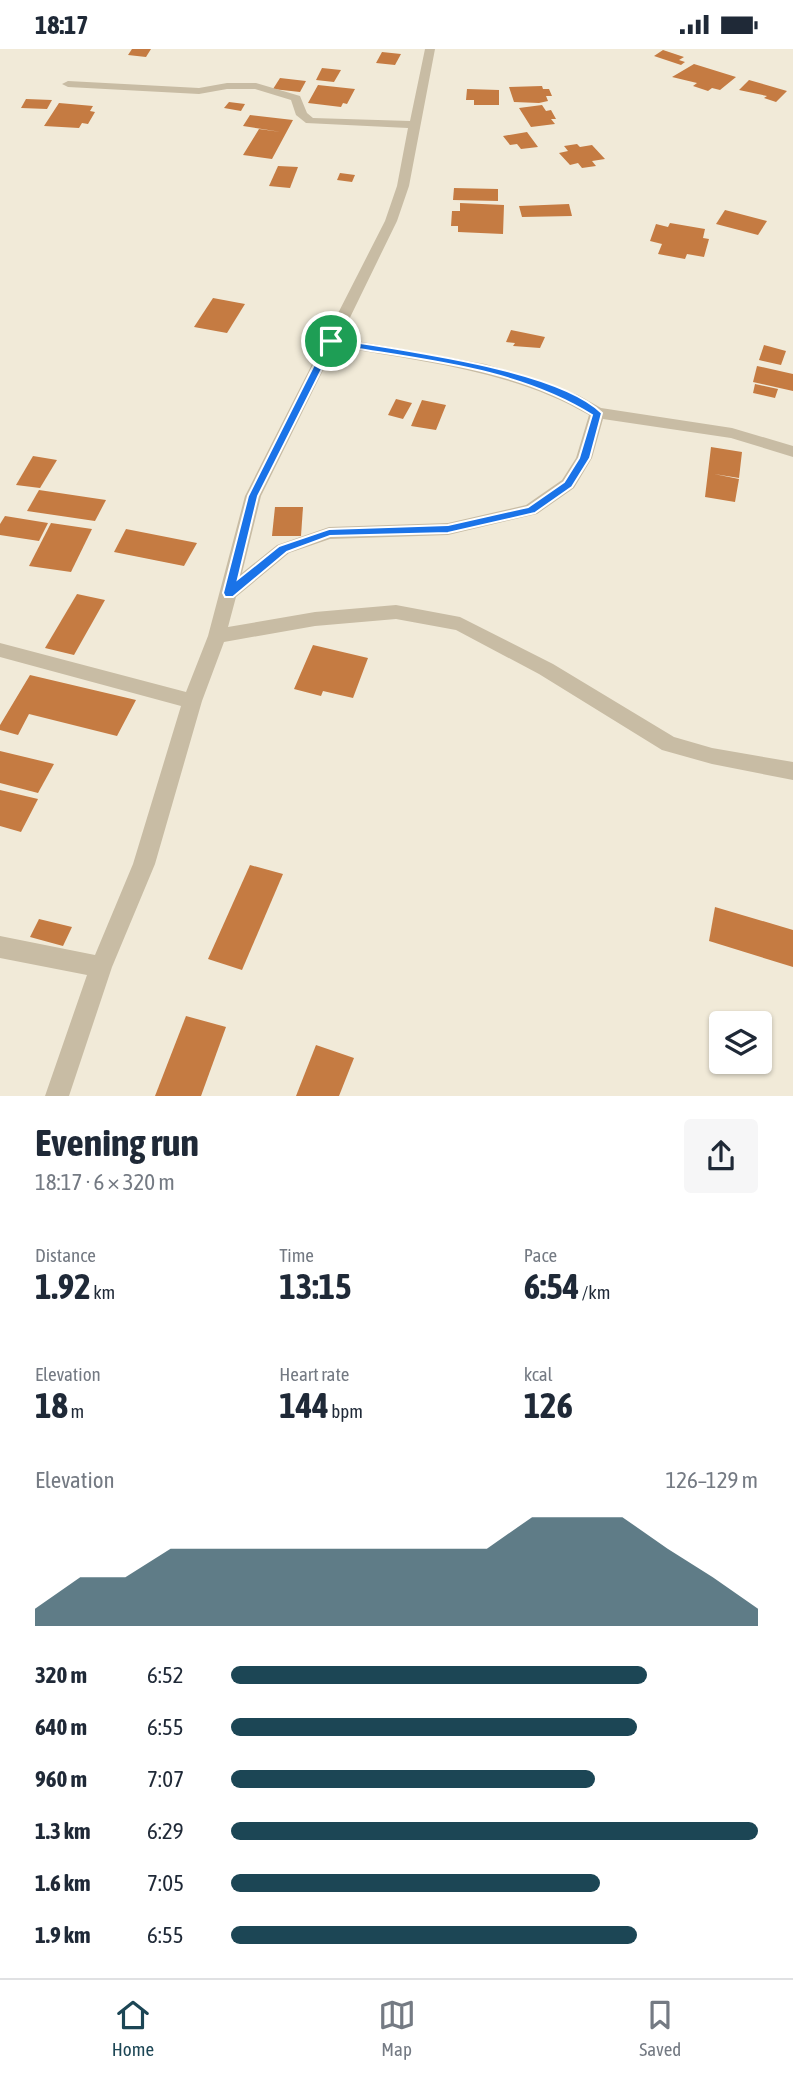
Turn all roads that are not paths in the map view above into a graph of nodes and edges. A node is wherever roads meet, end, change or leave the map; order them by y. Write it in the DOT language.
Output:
graph roads {
  1 [pos="430,49"];
  2 [pos="68,84"];
  3 [pos="414,125"];
  4 [pos="331,341"];
  5 [pos="597,413"];
  6 [pos="793,452"];
  7 [pos="229,593"];
  8 [pos="217,636"];
  9 [pos="0,650"];
  10 [pos="192,701"];
  11 [pos="793,771"];
  12 [pos="0,947"];
  13 [pos="101,967"];
  14 [pos="57,1096"];
  1 -- 3 [label="street"];
  2 -- 3 [label="street"];
  3 -- 4 [label="street"];
  4 -- 5 [label="street"];
  4 -- 7 [label="street"];
  5 -- 6 [label="street"];
  5 -- 7 [label="street"];
  7 -- 8 [label="street"];
  8 -- 10 [label="street"];
  8 -- 11 [label="street"];
  9 -- 10 [label="street"];
  10 -- 13 [label="street"];
  12 -- 13 [label="street"];
  13 -- 14 [label="street"];
}
